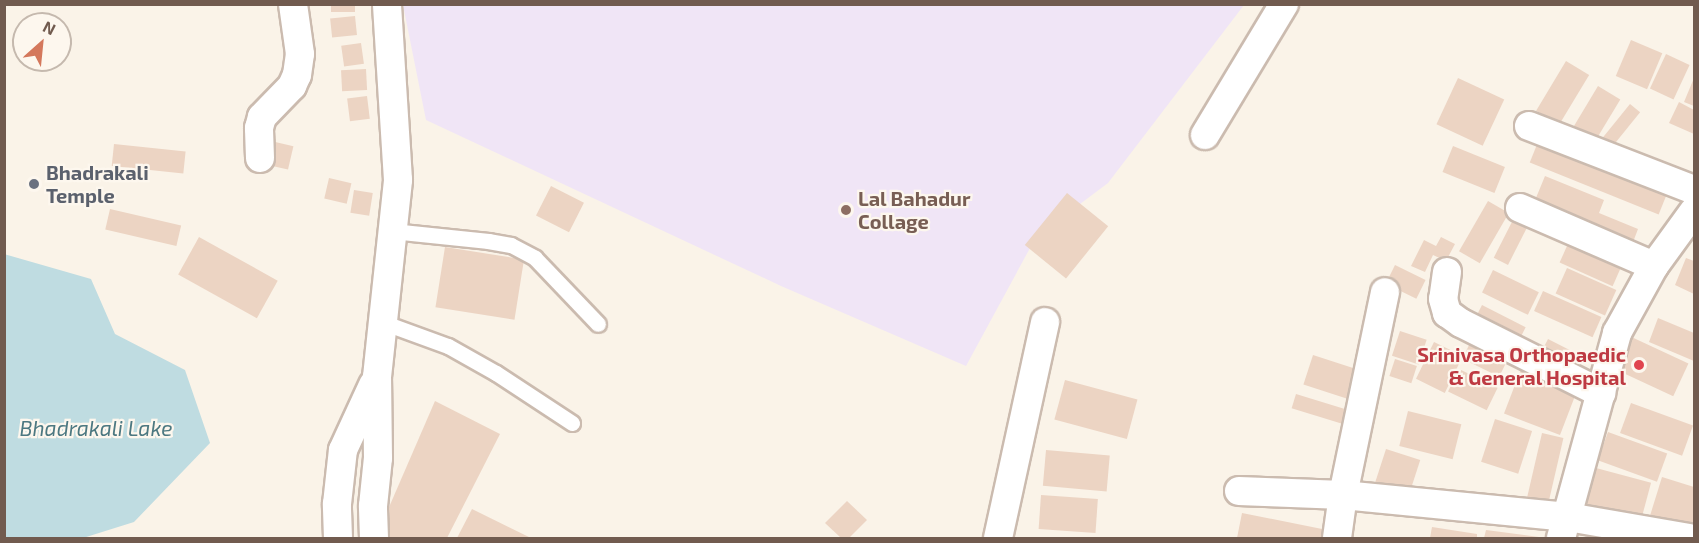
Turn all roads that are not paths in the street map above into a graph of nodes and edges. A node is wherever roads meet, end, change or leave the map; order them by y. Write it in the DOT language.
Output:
graph roads {
  1 [pos="293,4"];
  2 [pos="387,4"];
  3 [pos="1284,4"];
  4 [pos="1529,126"];
  5 [pos="1205,135"];
  6 [pos="260,158"];
  7 [pos="1695,190"];
  8 [pos="1520,208"];
  9 [pos="1695,211"];
  10 [pos="392,231"];
  11 [pos="1654,266"];
  12 [pos="1447,272"];
  13 [pos="1385,292"];
  14 [pos="382,322"];
  15 [pos="1045,322"];
  16 [pos="598,324"];
  17 [pos="377,377"];
  18 [pos="1601,393"];
  19 [pos="572,423"];
  20 [pos="1239,491"];
  21 [pos="1343,495"];
  22 [pos="1564,528"];
  23 [pos="338,538"];
  24 [pos="374,538"];
  25 [pos="998,538"];
  26 [pos="1338,538"];
  27 [pos="1689,538"];
  1 -- 6 [label="street"];
  2 -- 10 [label="street"];
  3 -- 5 [label="street"];
  4 -- 7 [label="street"];
  8 -- 11 [label="street"];
  9 -- 11 [label="street"];
  10 -- 14 [label="street"];
  10 -- 16 [label="lane"];
  11 -- 18 [label="street"];
  12 -- 18 [label="street"];
  13 -- 21 [label="street"];
  14 -- 17 [label="street"];
  14 -- 19 [label="lane"];
  15 -- 25 [label="street"];
  17 -- 23 [label="street"];
  17 -- 24 [label="street"];
  18 -- 22 [label="street"];
  20 -- 21 [label="street"];
  21 -- 22 [label="street"];
  21 -- 26 [label="street"];
  22 -- 27 [label="street"];
}
